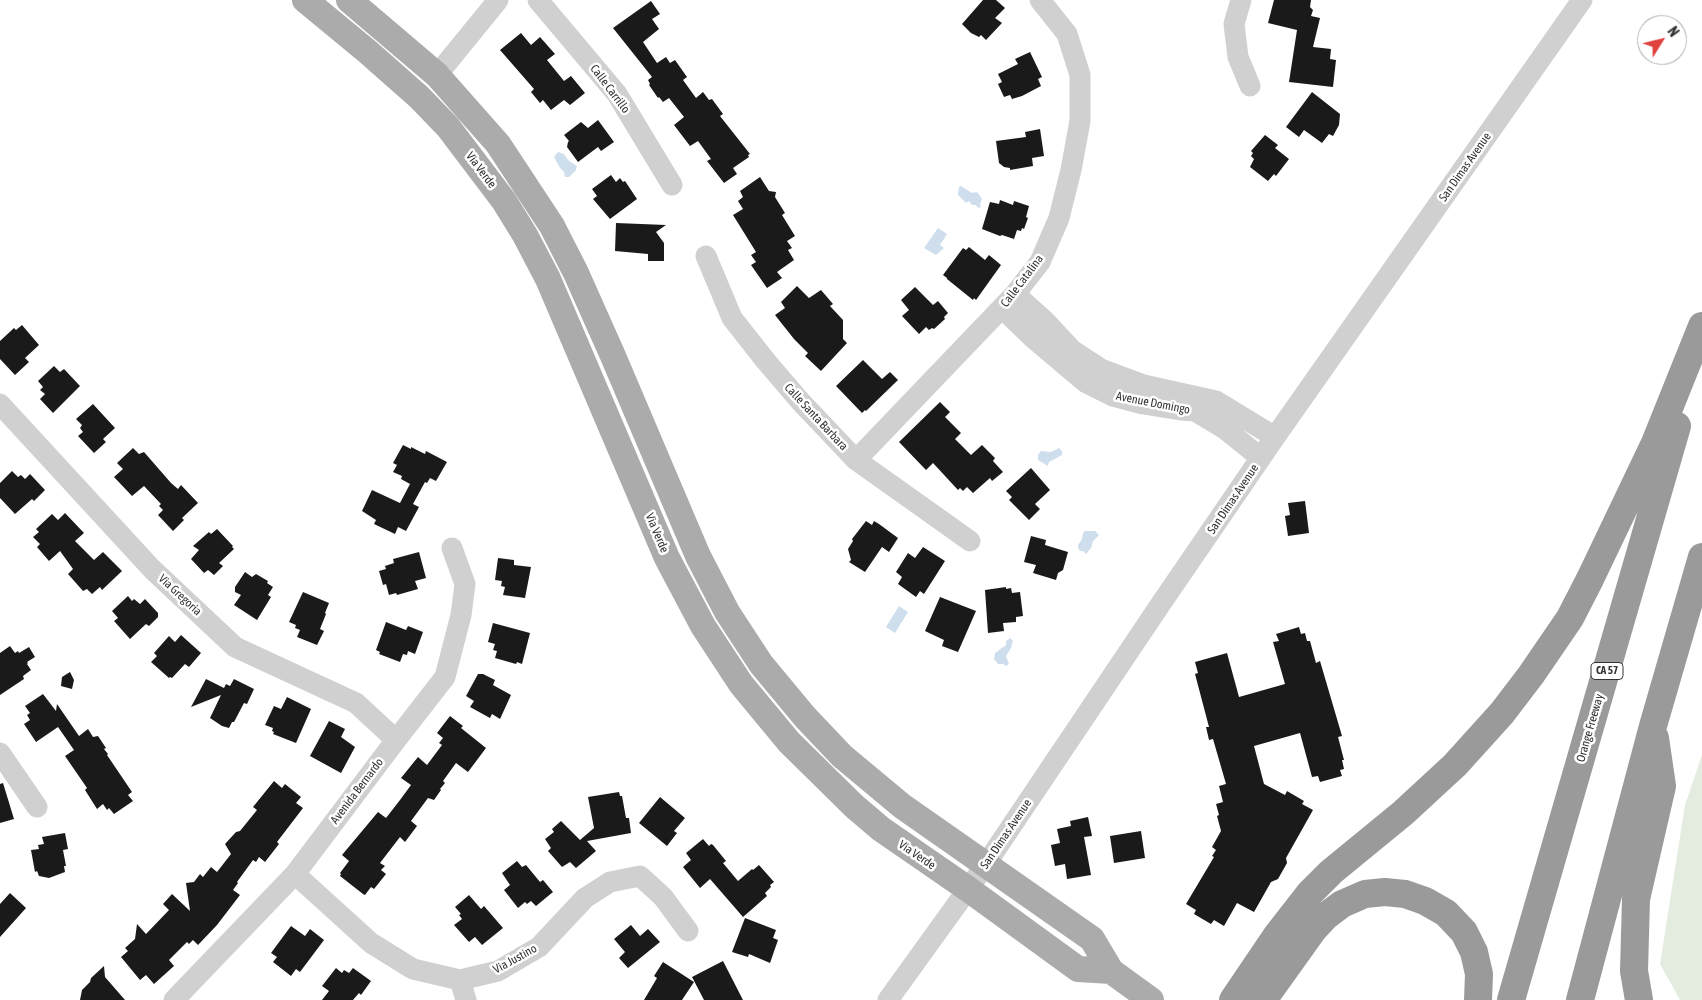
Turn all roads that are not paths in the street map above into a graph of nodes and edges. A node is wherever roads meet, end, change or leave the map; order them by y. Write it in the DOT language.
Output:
graph roads {
  1 [pos="305,0"];
  2 [pos="350,0"];
  3 [pos="498,0"];
  4 [pos="538,0"];
  5 [pos="1040,0"];
  6 [pos="1241,0"];
  7 [pos="1582,0"];
  8 [pos="437,75"];
  9 [pos="1250,86"];
  10 [pos="419,97"];
  11 [pos="672,185"];
  12 [pos="706,256"];
  13 [pos="1009,301"];
  14 [pos="1702,326"];
  15 [pos="1702,341"];
  16 [pos="0,404"];
  17 [pos="1198,404"];
  18 [pos="1275,437"];
  19 [pos="1261,458"];
  20 [pos="856,460"];
  21 [pos="970,541"];
  22 [pos="452,548"];
  23 [pos="1702,557"];
  24 [pos="1653,726"];
  25 [pos="396,740"];
  26 [pos="0,753"];
  27 [pos="37,807"];
  28 [pos="986,864"];
  29 [pos="295,874"];
  30 [pos="968,889"];
  31 [pos="688,931"];
  32 [pos="1111,971"];
  33 [pos="460,980"];
  34 [pos="174,1000"];
  35 [pos="466,1000"];
  36 [pos="888,1000"];
  37 [pos="1151,1000"];
  38 [pos="1233,1000"];
  39 [pos="1263,1000"];
  40 [pos="1478,1000"];
  41 [pos="1511,1000"];
  42 [pos="1580,1000"];
  43 [pos="1639,1000"];
  1 -- 10 [label="main road, Via Verde"];
  2 -- 8 [label="main road"];
  3 -- 8 [label="street"];
  4 -- 11 [label="street, Calle Carrillo"];
  5 -- 13 [label="street, Calle Catalina"];
  6 -- 9 [label="street"];
  7 -- 18 [label="street, San Dimas Avenue"];
  8 -- 10 [label="main road"];
  8 -- 28 [label="main road"];
  10 -- 30 [label="main road, Via Verde"];
  12 -- 20 [label="street, Calle Santa Barbara"];
  13 -- 17 [label="street, Avenue Domingo"];
  13 -- 20 [label="street, Calle Catalina"];
  14 -- 38 [label="highway"];
  15 -- 41 [label="highway, Orange Freeway / CA 57"];
  16 -- 25 [label="street, Via Gregoria"];
  17 -- 18 [label="street, Avenue Domingo"];
  17 -- 19 [label="street, Avenue Domingo"];
  18 -- 19 [label="street, San Dimas Avenue"];
  19 -- 28 [label="street, San Dimas Avenue"];
  20 -- 21 [label="street, Calle Santa Barbara"];
  22 -- 25 [label="street, Avenida Bernardo"];
  23 -- 24 [label="highway"];
  24 -- 42 [label="highway"];
  24 -- 43 [label="highway"];
  25 -- 29 [label="street, Avenida Bernardo"];
  26 -- 27 [label="street"];
  28 -- 30 [label="street, San Dimas Avenue"];
  28 -- 32 [label="main road"];
  29 -- 33 [label="street, Via Justino"];
  29 -- 34 [label="street, Avenida Bernardo"];
  30 -- 32 [label="main road, Via Verde"];
  30 -- 36 [label="street, San Dimas Avenue"];
  31 -- 33 [label="street, Via Justino"];
  32 -- 37 [label="main road"];
  33 -- 35 [label="street"];
  39 -- 40 [label="highway"];
}
